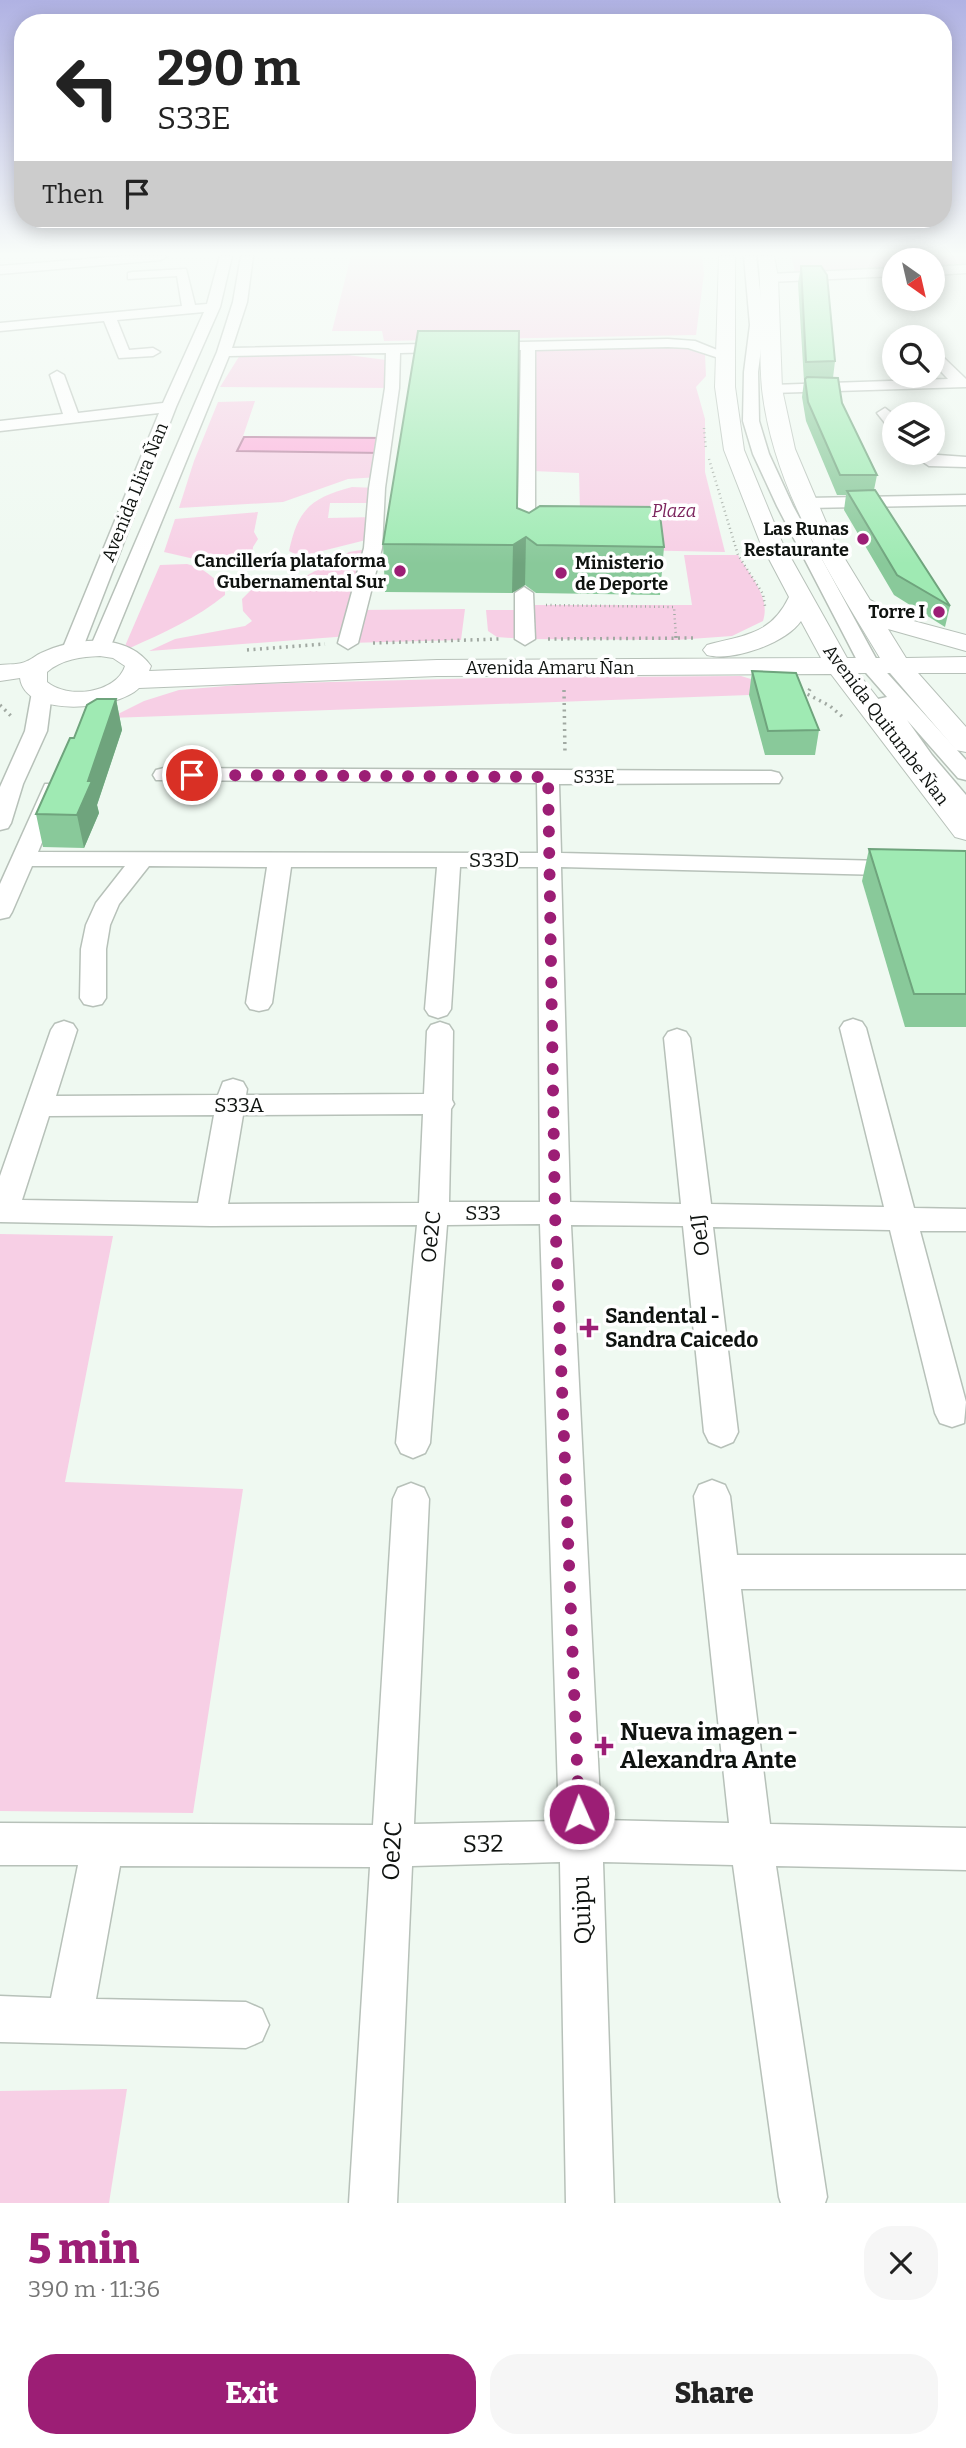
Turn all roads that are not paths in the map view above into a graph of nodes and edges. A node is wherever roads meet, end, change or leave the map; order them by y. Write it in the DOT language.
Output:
graph roads {
  1 [pos="190,359"];
  2 [pos="221,359"];
  3 [pos="392,359"];
  4 [pos="444,359"];
  5 [pos="528,359"];
  6 [pos="725,359"];
  7 [pos="753,359"];
  8 [pos="771,359"];
  9 [pos="472,362"];
  10 [pos="954,364"];
  11 [pos="945,365"];
  12 [pos="57,375"];
  13 [pos="964,381"];
  14 [pos="772,389"];
  15 [pos="169,407"];
  16 [pos="72,418"];
  17 [pos="0,426"];
  18 [pos="945,461"];
  19 [pos="966,462"];
  20 [pos="966,500"];
  21 [pos="807,503"];
  22 [pos="527,553"];
  23 [pos="524,599"];
  24 [pos="800,599"];
  25 [pos="860,604"];
  26 [pos="525,639"];
  27 [pos="348,643"];
  28 [pos="966,643"];
  29 [pos="100,648"];
  30 [pos="966,648"];
  31 [pos="72,650"];
  32 [pos="716,650"];
  33 [pos="865,659"];
  34 [pos="966,665"];
  35 [pos="739,667"];
  36 [pos="0,673"];
  37 [pos="966,678"];
  38 [pos="129,680"];
  39 [pos="37,682"];
  40 [pos="0,690"];
  41 [pos="89,716"];
  42 [pos="885,725"];
  43 [pos="957,734"];
  44 [pos="62,771"];
  45 [pos="966,773"];
  46 [pos="164,775"];
  47 [pos="557,777"];
  48 [pos="771,778"];
  49 [pos="6,785"];
  50 [pos="966,809"];
  51 [pos="1,815"];
  52 [pos="966,831"];
  53 [pos="22,859"];
  54 [pos="140,859"];
  55 [pos="280,860"];
  56 [pos="449,860"];
  57 [pos="551,860"];
  58 [pos="966,870"];
  59 [pos="0,912"];
  60 [pos="93,998"];
  61 [pos="259,1003"];
  62 [pos="853,1028"];
  63 [pos="64,1030"];
  64 [pos="677,1038"];
  65 [pos="232,1095"];
  66 [pos="440,1104"];
  67 [pos="39,1106"];
  68 [pos="2,1212"];
  69 [pos="433,1212"];
  70 [pos="555,1213"];
  71 [pos="211,1215"];
  72 [pos="698,1217"];
  73 [pos="902,1219"];
  74 [pos="966,1220"];
  75 [pos="953,1413"];
  76 [pos="721,1432"];
  77 [pos="413,1443"];
  78 [pos="712,1496"];
  79 [pos="411,1499"];
  80 [pos="721,1572"];
  81 [pos="966,1572"];
  82 [pos="581,1841"];
  83 [pos="0,1844"];
  84 [pos="752,1844"];
  85 [pos="103,1846"];
  86 [pos="391,1846"];
  87 [pos="966,1849"];
  88 [pos="0,2019"];
  89 [pos="69,2020"];
  90 [pos="246,2025"];
  91 [pos="803,2197"];
  92 [pos="373,2203"];
  93 [pos="590,2203"];
  1 -- 15 [label="street, Avenida Llira Ñan"];
  2 -- 29 [label="street, Avenida Llira Ñan"];
  3 -- 27 [label="street"];
  4 -- 9 [label="street"];
  5 -- 22 [label="street"];
  6 -- 24 [label="main road, Avenida Quitumbe Ñan"];
  7 -- 33 [label="street"];
  8 -- 14 [label="main road, Avenida Quitumbe Ñan"];
  10 -- 13 [label="street"];
  11 -- 13 [label="street"];
  12 -- 16 [label="street"];
  13 -- 14 [label="street"];
  14 -- 21 [label="main road, Avenida Quitumbe Ñan"];
  15 -- 16 [label="street"];
  15 -- 31 [label="street, Avenida Llira Ñan"];
  16 -- 17 [label="street"];
  18 -- 19 [label="street"];
  20 -- 21 [label="street"];
  21 -- 25 [label="main road, Avenida Quitumbe Ñan"];
  23 -- 26 [label="street"];
  24 -- 32 [label="main road"];
  24 -- 33 [label="main road, Avenida Quitumbe Ñan"];
  25 -- 28 [label="main road"];
  25 -- 33 [label="main road, Avenida Quitumbe Ñan"];
  29 -- 31 [label="main road"];
  29 -- 38 [label="main road"];
  30 -- 33 [label="main road, Avenida Amaru Ñan"];
  31 -- 39 [label="main road"];
  32 -- 33 [label="main road, Avenida Amaru Ñan"];
  32 -- 38 [label="main road, Avenida Amaru Ñan"];
  33 -- 34 [label="main road, Avenida Amaru Ñan"];
  33 -- 35 [label="main road, Avenida Amaru Ñan"];
  33 -- 42 [label="main road, Avenida Quitumbe Ñan"];
  33 -- 43 [label="main road, Avenida Quitumbe Ñan"];
  33 -- 45 [label="street"];
  33 -- 50 [label="street"];
  35 -- 38 [label="main road, Avenida Amaru Ñan"];
  35 -- 42 [label="main road"];
  36 -- 39 [label="main road"];
  37 -- 43 [label="main road"];
  38 -- 39 [label="main road"];
  38 -- 41 [label="street"];
  39 -- 40 [label="main road"];
  39 -- 49 [label="street"];
  42 -- 52 [label="main road, Avenida Quitumbe Ñan"];
  44 -- 53 [label="street"];
  46 -- 47 [label="street, S33E"];
  47 -- 48 [label="street, S33E"];
  47 -- 57 [label="street, Quipu"];
  49 -- 51 [label="street"];
  53 -- 54 [label="street, S33D"];
  53 -- 59 [label="street"];
  54 -- 55 [label="street, S33D"];
  54 -- 60 [label="street"];
  55 -- 56 [label="street, S33D"];
  55 -- 61 [label="street"];
  56 -- 57 [label="street, S33D"];
  56 -- 66 [label="street, Oe2C"];
  57 -- 58 [label="street, S33D"];
  57 -- 70 [label="street, Quipu"];
  62 -- 73 [label="street"];
  63 -- 67 [label="street"];
  64 -- 72 [label="street, Oe1J"];
  65 -- 66 [label="street, S33A"];
  65 -- 67 [label="street, S33A"];
  65 -- 71 [label="street"];
  66 -- 69 [label="street, Oe2C"];
  67 -- 68 [label="street"];
  68 -- 71 [label="street, S33"];
  69 -- 70 [label="street, S33"];
  69 -- 71 [label="street, S33"];
  69 -- 77 [label="street, Oe2C"];
  70 -- 72 [label="street, S33"];
  70 -- 82 [label="street, Quipu"];
  72 -- 73 [label="street, S33"];
  72 -- 76 [label="street, Oe1J"];
  73 -- 74 [label="street, S33"];
  73 -- 75 [label="street"];
  78 -- 80 [label="street"];
  79 -- 86 [label="street, Oe2C"];
  80 -- 81 [label="street"];
  80 -- 84 [label="street"];
  82 -- 84 [label="street, S32"];
  82 -- 86 [label="street, S32"];
  82 -- 93 [label="street, Quipu"];
  83 -- 85 [label="street, S32"];
  84 -- 87 [label="street, S32"];
  84 -- 91 [label="street"];
  85 -- 86 [label="street, S32"];
  85 -- 89 [label="street"];
  86 -- 92 [label="street, Oe2C"];
  88 -- 89 [label="street"];
  89 -- 90 [label="street"];
}
